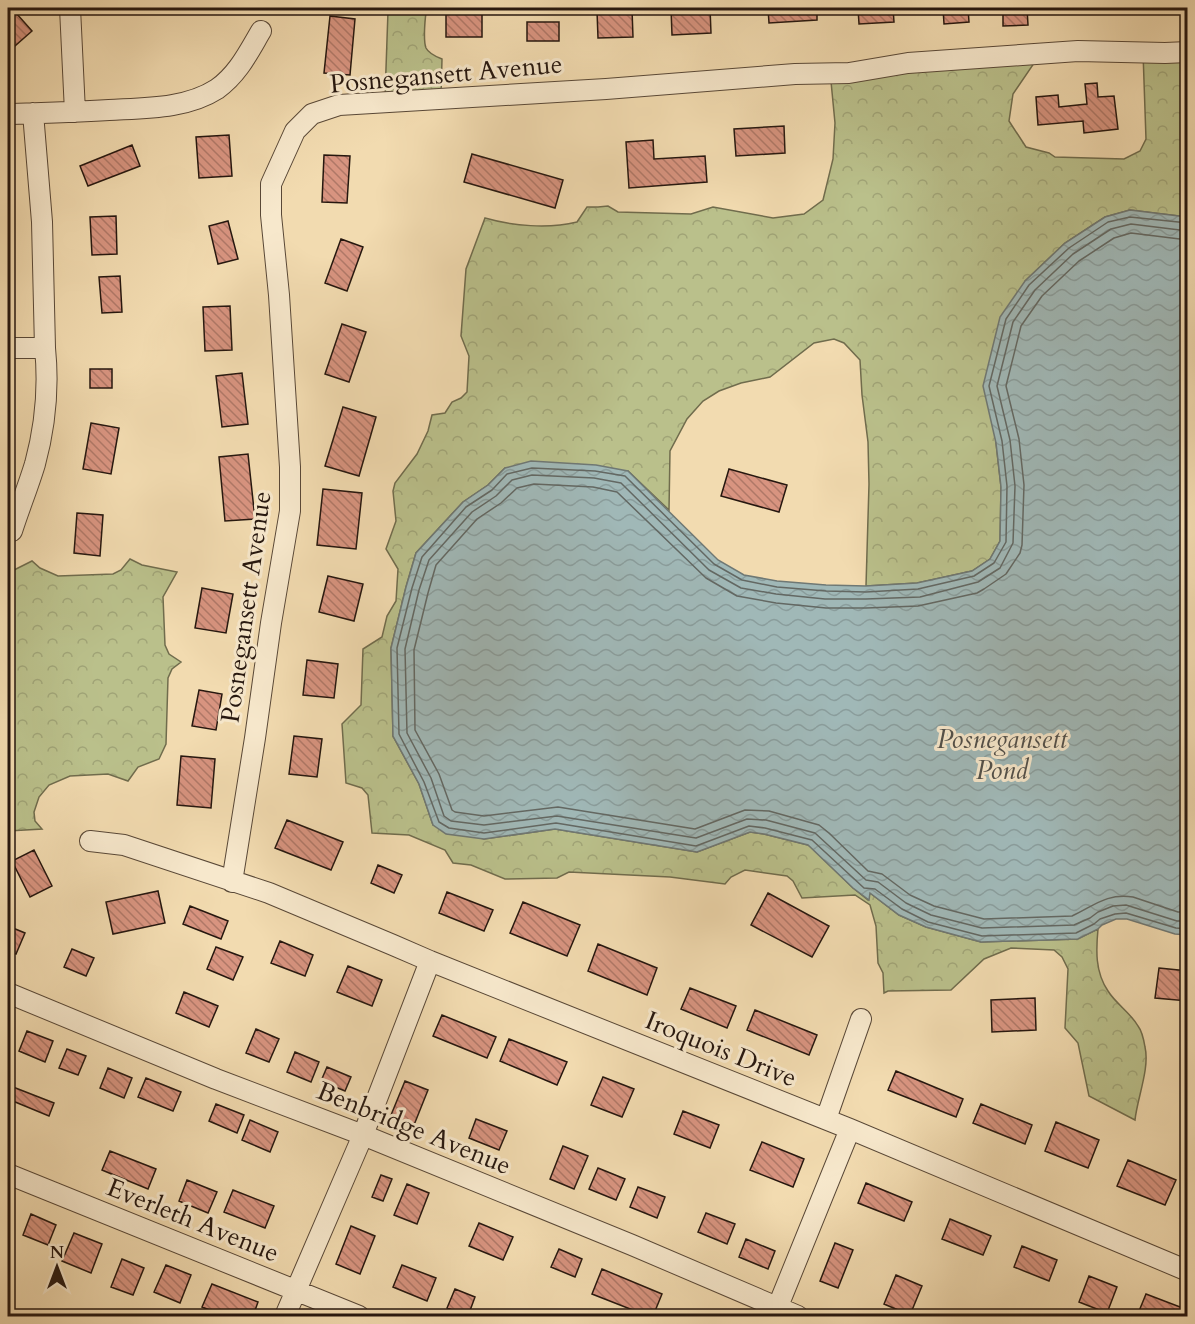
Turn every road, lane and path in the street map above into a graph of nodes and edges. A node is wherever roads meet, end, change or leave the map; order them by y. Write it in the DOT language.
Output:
graph roads {
  1 [pos="70,8"];
  2 [pos="261,31"];
  3 [pos="1188,52"];
  4 [pos="75,112"];
  5 [pos="33,113"];
  6 [pos="8,114"];
  7 [pos="8,348"];
  8 [pos="45,348"];
  9 [pos="12,531"];
  10 [pos="90,841"];
  11 [pos="232,882"];
  12 [pos="430,961"];
  13 [pos="8,993"];
  14 [pos="861,1019"];
  15 [pos="826,1119"];
  16 [pos="850,1129"];
  17 [pos="363,1135"];
  18 [pos="8,1174"];
  19 [pos="1188,1271"];
  20 [pos="295,1291"];
  21 [pos="775,1312"];
  22 [pos="285,1317"];
  23 [pos="359,1317"];
  24 [pos="798,1317"];
  1 -- 4 [label="street"];
  2 -- 4 [label="street"];
  3 -- 11 [label="street, Posnegansett Avenue"];
  4 -- 5 [label="street"];
  5 -- 6 [label="street"];
  5 -- 8 [label="street"];
  7 -- 8 [label="street"];
  8 -- 9 [label="street"];
  10 -- 11 [label="street, Iroquois Drive"];
  11 -- 12 [label="street, Iroquois Drive"];
  12 -- 15 [label="street, Iroquois Drive"];
  12 -- 17 [label="street"];
  13 -- 17 [label="street, Benbridge Avenue"];
  14 -- 15 [label="street"];
  15 -- 16 [label="street, Iroquois Drive"];
  16 -- 19 [label="street, Iroquois Drive"];
  16 -- 21 [label="street"];
  17 -- 20 [label="street"];
  17 -- 21 [label="street, Benbridge Avenue"];
  18 -- 20 [label="street, Everleth Avenue"];
  20 -- 22 [label="street"];
  20 -- 23 [label="street, Everleth Avenue"];
  21 -- 24 [label="street, Benbridge Avenue"];
}
